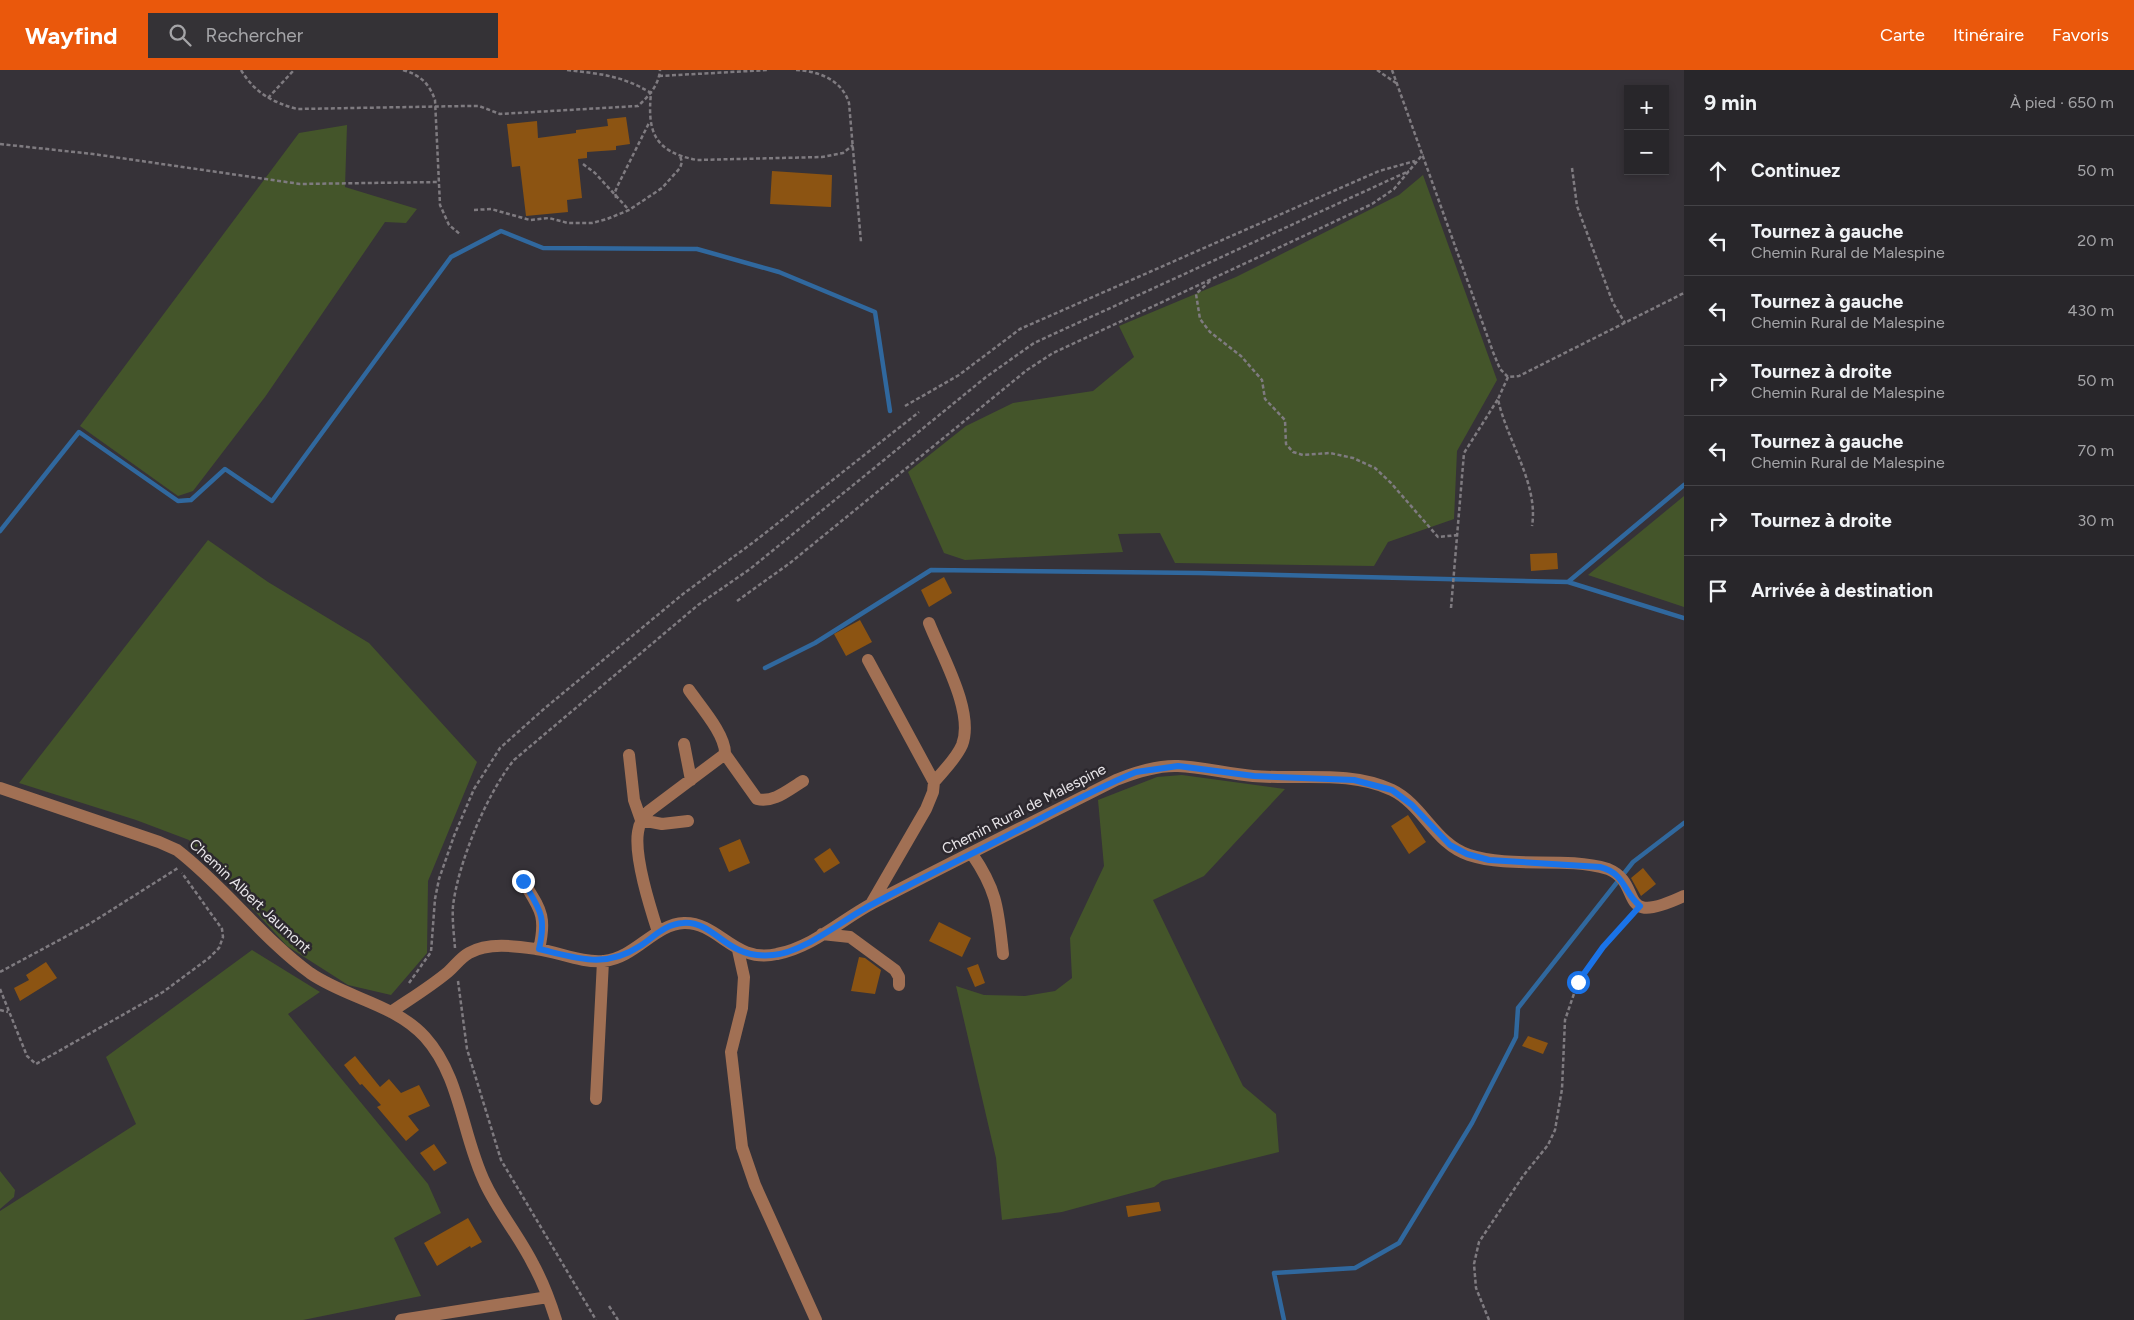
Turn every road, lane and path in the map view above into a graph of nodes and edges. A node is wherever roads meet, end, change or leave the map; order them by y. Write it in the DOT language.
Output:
graph roads {
  1 [pos="241,70"];
  2 [pos="294,70"];
  3 [pos="403,70"];
  4 [pos="567,70"];
  5 [pos="660,70"];
  6 [pos="768,70"];
  7 [pos="796,70"];
  8 [pos="1377,70"];
  9 [pos="1392,70"];
  10 [pos="659,76"];
  11 [pos="1397,84"];
  12 [pos="651,93"];
  13 [pos="267,98"];
  14 [pos="435,106"];
  15 [pos="649,121"];
  16 [pos="0,144"];
  17 [pos="852,145"];
  18 [pos="1423,154"];
  19 [pos="680,156"];
  20 [pos="1417,161"];
  21 [pos="583,164"];
  22 [pos="1572,168"];
  23 [pos="1408,171"];
  24 [pos="439,182"];
  25 [pos="616,198"];
  26 [pos="474,210"];
  27 [pos="629,210"];
  28 [pos="461,235"];
  29 [pos="861,242"];
  30 [pos="1213,278"];
  31 [pos="1684,293"];
  32 [pos="1625,323"];
  33 [pos="1508,377"];
  34 [pos="1498,399"];
  35 [pos="905,406"];
  36 [pos="920,412"];
  37 [pos="1532,526"];
  38 [pos="1458,534"];
  39 [pos="737,601"];
  40 [pos="1451,608"];
  41 [pos="929,623"];
  42 [pos="868,660"];
  43 [pos="689,690"];
  44 [pos="684,744"];
  45 [pos="725,754"];
  46 [pos="629,755"];
  47 [pos="691,780"];
  48 [pos="802,782"];
  49 [pos="934,782"];
  50 [pos="0,788"];
  51 [pos="641,820"];
  52 [pos="688,821"];
  53 [pos="972,854"];
  54 [pos="523,881"];
  55 [pos="1684,896"];
  56 [pos="871,904"];
  57 [pos="1640,906"];
  58 [pos="658,932"];
  59 [pos="822,934"];
  60 [pos="539,949"];
  61 [pos="738,950"];
  62 [pos="1003,954"];
  63 [pos="603,961"];
  64 [pos="456,964"];
  65 [pos="0,971"];
  66 [pos="899,985"];
  67 [pos="0,989"];
  68 [pos="403,1004"];
  69 [pos="0,1010"];
  70 [pos="9,1012"];
  71 [pos="391,1012"];
  72 [pos="596,1099"];
  73 [pos="548,1297"];
  74 [pos="609,1306"];
  75 [pos="401,1320"];
  76 [pos="556,1320"];
  77 [pos="596,1320"];
  78 [pos="618,1320"];
  79 [pos="816,1320"];
  80 [pos="1489,1320"];
  1 -- 13 [label="path"];
  2 -- 13 [label="path"];
  3 -- 14 [label="path"];
  4 -- 12 [label="path"];
  5 -- 10 [label="path"];
  6 -- 10 [label="path"];
  7 -- 17 [label="path"];
  8 -- 11 [label="path"];
  9 -- 11 [label="path"];
  10 -- 12 [label="path"];
  11 -- 18 [label="path"];
  12 -- 14 [label="path"];
  12 -- 15 [label="path"];
  13 -- 14 [label="path"];
  14 -- 24 [label="path"];
  15 -- 19 [label="path"];
  15 -- 25 [label="path"];
  16 -- 24 [label="path"];
  17 -- 19 [label="path"];
  17 -- 29 [label="path"];
  18 -- 20 [label="path"];
  18 -- 33 [label="path"];
  19 -- 27 [label="path"];
  20 -- 23 [label="path"];
  20 -- 35 [label="path"];
  21 -- 25 [label="path"];
  22 -- 32 [label="path"];
  23 -- 30 [label="path"];
  23 -- 64 [label="path"];
  24 -- 28 [label="path"];
  25 -- 27 [label="path"];
  26 -- 27 [label="path"];
  30 -- 38 [label="path"];
  30 -- 39 [label="path"];
  31 -- 32 [label="path"];
  32 -- 33 [label="path"];
  33 -- 34 [label="path"];
  34 -- 37 [label="path"];
  34 -- 38 [label="path"];
  36 -- 68 [label="path"];
  38 -- 40 [label="path"];
  41 -- 49 [label="street"];
  42 -- 49 [label="street"];
  43 -- 45 [label="street"];
  44 -- 47 [label="street"];
  45 -- 47 [label="street"];
  45 -- 48 [label="street"];
  46 -- 51 [label="street"];
  47 -- 51 [label="street"];
  49 -- 56 [label="street"];
  50 -- 71 [label="street, Chemin Albert Jaumont"];
  51 -- 52 [label="street"];
  51 -- 58 [label="street"];
  53 -- 56 [label="street, Chemin Rural de Malespine"];
  53 -- 57 [label="street, Chemin Rural de Malespine"];
  53 -- 62 [label="street"];
  54 -- 60 [label="street"];
  55 -- 57 [label="street"];
  56 -- 59 [label="street, Chemin Rural de Malespine"];
  57 -- 80 [label="path"];
  58 -- 61 [label="street, Chemin Rural de Malespine"];
  58 -- 63 [label="street, Chemin Rural de Malespine"];
  59 -- 61 [label="street, Chemin Rural de Malespine"];
  59 -- 66 [label="street"];
  60 -- 63 [label="street, Chemin Rural de Malespine"];
  60 -- 64 [label="street, Chemin Rural de Malespine"];
  61 -- 79 [label="street"];
  63 -- 72 [label="street"];
  64 -- 68 [label="street, Chemin Rural de Malespine"];
  64 -- 77 [label="path"];
  65 -- 70 [label="path"];
  67 -- 70 [label="path"];
  68 -- 71 [label="street, Chemin Rural de Malespine"];
  69 -- 70 [label="path"];
  71 -- 73 [label="street, Chemin Albert Jaumont"];
  73 -- 75 [label="street"];
  73 -- 76 [label="street, Chemin Albert Jaumont"];
  74 -- 78 [label="path"];
}
